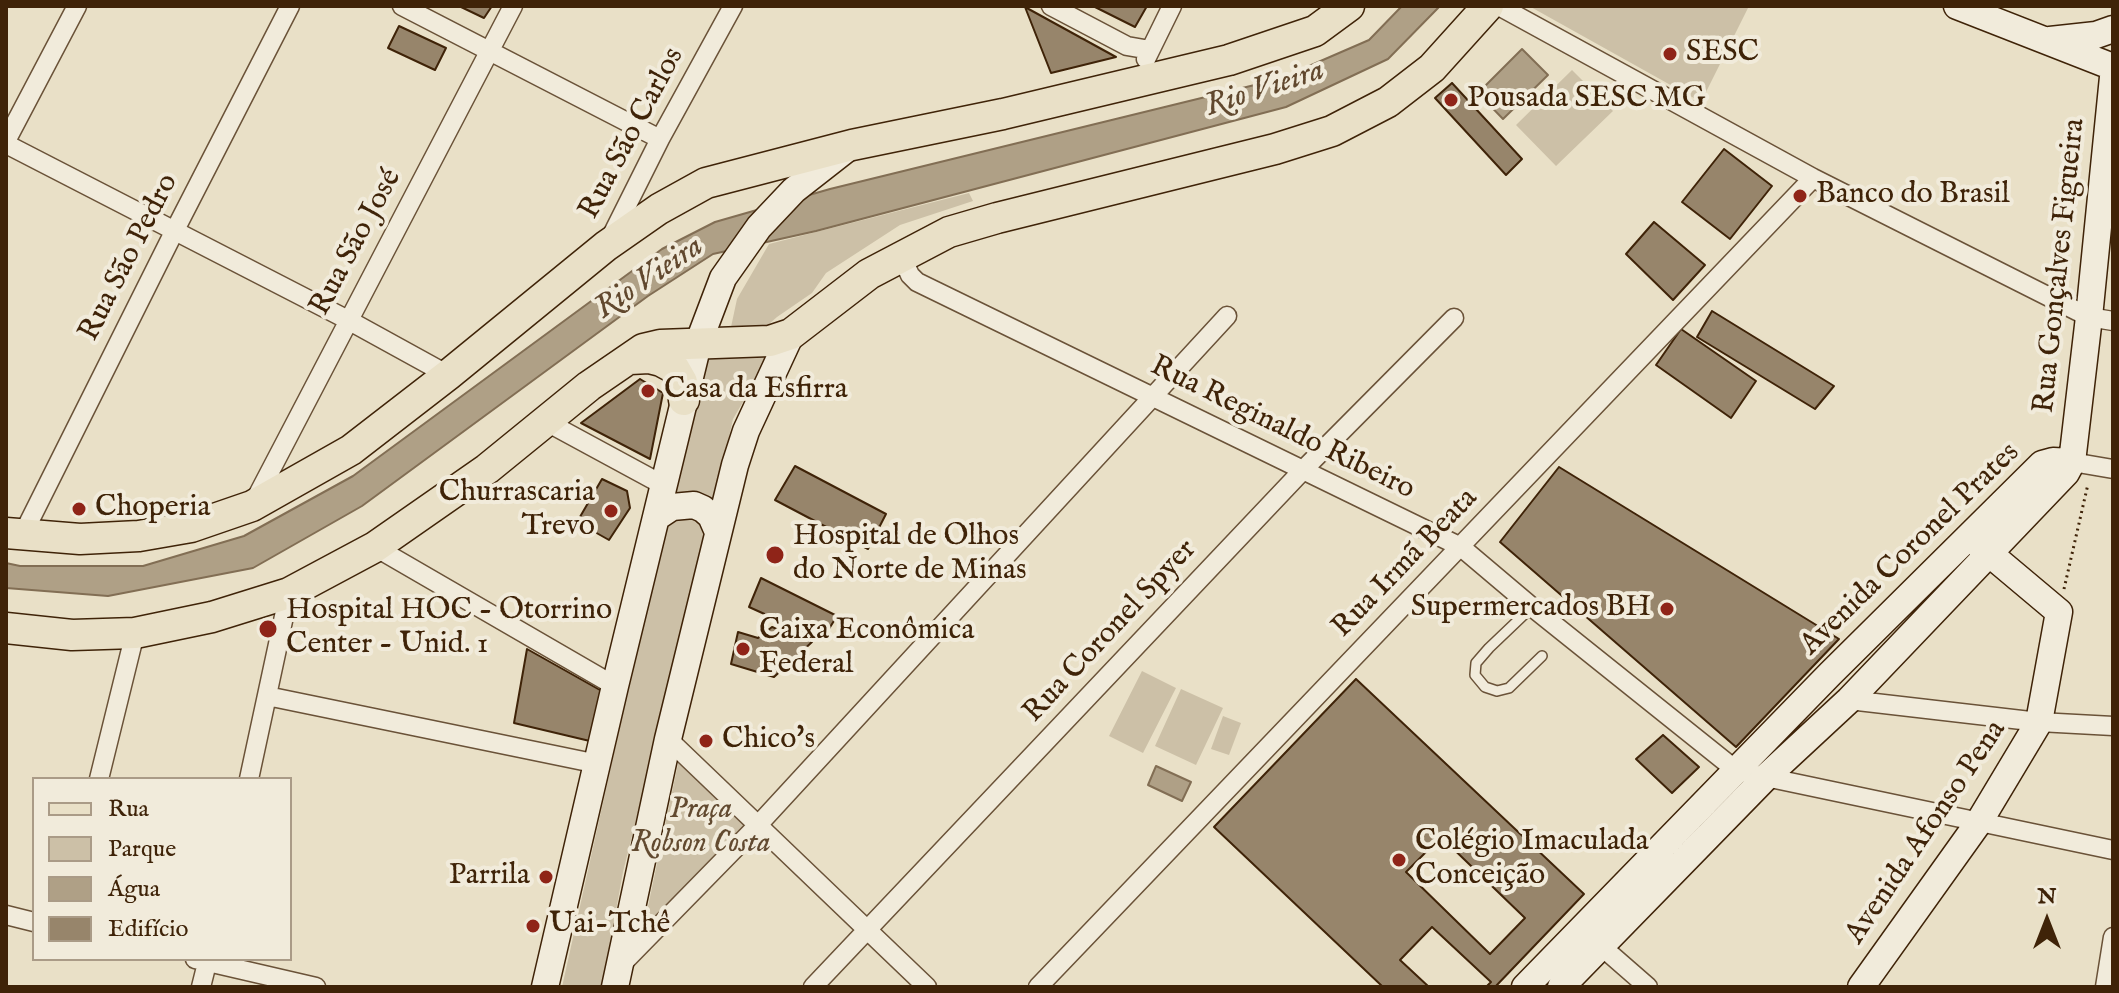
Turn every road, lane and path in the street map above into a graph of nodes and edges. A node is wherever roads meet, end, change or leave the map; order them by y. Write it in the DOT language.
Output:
graph roads {
  1 [pos="77,6"];
  2 [pos="290,6"];
  3 [pos="402,6"];
  4 [pos="513,6"];
  5 [pos="733,6"];
  6 [pos="1051,6"];
  7 [pos="1172,6"];
  8 [pos="1349,6"];
  9 [pos="1488,6"];
  10 [pos="1499,6"];
  11 [pos="1957,6"];
  12 [pos="2113,29"];
  13 [pos="2044,40"];
  14 [pos="1127,46"];
  15 [pos="1150,50"];
  16 [pos="489,52"];
  17 [pos="2113,67"];
  18 [pos="2113,77"];
  19 [pos="1139,81"];
  20 [pos="660,139"];
  21 [pos="6,143"];
  22 [pos="852,145"];
  23 [pos="1813,178"];
  24 [pos="175,230"];
  25 [pos="606,246"];
  26 [pos="901,255"];
  27 [pos="1227,316"];
  28 [pos="1454,318"];
  29 [pos="2101,319"];
  30 [pos="348,320"];
  31 [pos="791,334"];
  32 [pos="698,344"];
  33 [pos="624,360"];
  34 [pos="448,375"];
  35 [pos="1151,397"];
  36 [pos="684,400"];
  37 [pos="545,421"];
  38 [pos="2082,463"];
  39 [pos="2113,469"];
  40 [pos="1303,470"];
  41 [pos="665,486"];
  42 [pos="252,506"];
  43 [pos="657,517"];
  44 [pos="718,532"];
  45 [pos="14,534"];
  46 [pos="1969,536"];
  47 [pos="375,547"];
  48 [pos="1461,547"];
  49 [pos="1990,553"];
  50 [pos="289,593"];
  51 [pos="1532,607"];
  52 [pos="2059,612"];
  53 [pos="6,628"];
  54 [pos="135,633"];
  55 [pos="1542,656"];
  56 [pos="615,686"];
  57 [pos="267,696"];
  58 [pos="1849,700"];
  59 [pos="2039,722"];
  60 [pos="2113,726"];
  61 [pos="668,739"];
  62 [pos="598,764"];
  63 [pos="1737,771"];
  64 [pos="99,777"];
  65 [pos="249,777"];
  66 [pos="1766,777"];
  67 [pos="1979,822"];
  68 [pos="759,824"];
  69 [pos="2113,850"];
  70 [pos="6,915"];
  71 [pos="32,922"];
  72 [pos="867,930"];
  73 [pos="2113,937"];
  74 [pos="1601,946"];
  75 [pos="203,961"];
  76 [pos="207,961"];
  77 [pos="618,976"];
  78 [pos="201,987"];
  79 [pos="316,987"];
  80 [pos="545,987"];
  81 [pos="813,987"];
  82 [pos="927,987"];
  83 [pos="1038,987"];
  84 [pos="1525,987"];
  85 [pos="1561,987"];
  86 [pos="1648,987"];
  87 [pos="1861,987"];
  88 [pos="2105,987"];
  1 -- 21 [label="street"];
  2 -- 24 [label="street, Rua São Pedro"];
  3 -- 16 [label="street"];
  4 -- 16 [label="street, Rua São José"];
  5 -- 20 [label="street, Rua São Carlos"];
  6 -- 14 [label="street"];
  7 -- 15 [label="street"];
  8 -- 19 [label="main road"];
  9 -- 26 [label="main road"];
  10 -- 23 [label="street"];
  11 -- 13 [label="main road"];
  12 -- 13 [label="main road"];
  13 -- 17 [label="main road"];
  14 -- 15 [label="street"];
  14 -- 19 [label="street"];
  15 -- 19 [label="street"];
  16 -- 20 [label="street"];
  16 -- 30 [label="street, Rua São José"];
  18 -- 29 [label="main road, Rua Gonçalves Figueira"];
  19 -- 22 [label="main road"];
  20 -- 25 [label="street, Rua São Carlos"];
  21 -- 24 [label="street"];
  22 -- 25 [label="main road"];
  22 -- 32 [label="main road"];
  23 -- 29 [label="street"];
  23 -- 48 [label="street, Rua Irmã Beata"];
  24 -- 30 [label="street"];
  24 -- 45 [label="street, Rua São Pedro"];
  25 -- 34 [label="main road"];
  26 -- 31 [label="main road"];
  26 -- 35 [label="street, Rua Reginaldo Ribeiro"];
  27 -- 35 [label="street"];
  28 -- 40 [label="street, Rua Coronel Spyer"];
  29 -- 38 [label="main road, Rua Gonçalves Figueira"];
  30 -- 34 [label="street"];
  30 -- 42 [label="street, Rua São José"];
  31 -- 32 [label="main road"];
  31 -- 44 [label="main road"];
  32 -- 33 [label="main road"];
  32 -- 36 [label="main road"];
  33 -- 36 [label="main road"];
  33 -- 37 [label="main road"];
  34 -- 42 [label="main road"];
  35 -- 40 [label="street, Rua Reginaldo Ribeiro"];
  35 -- 68 [label="street"];
  36 -- 41 [label="main road"];
  37 -- 41 [label="street"];
  37 -- 47 [label="main road"];
  38 -- 39 [label="street"];
  38 -- 46 [label="main road, Avenida Coronel Prates"];
  38 -- 49 [label="main road, Avenida Coronel Prates"];
  38 -- 52 [label="path"];
  40 -- 48 [label="street, Rua Reginaldo Ribeiro"];
  40 -- 72 [label="street, Rua Coronel Spyer"];
  41 -- 43 [label="main road"];
  42 -- 45 [label="main road"];
  43 -- 44 [label="main road"];
  43 -- 56 [label="main road"];
  44 -- 61 [label="main road"];
  46 -- 49 [label="main road"];
  46 -- 63 [label="main road, Avenida Coronel Prates"];
  47 -- 50 [label="main road"];
  47 -- 56 [label="street"];
  48 -- 51 [label="street, Rua Reginaldo Ribeiro"];
  48 -- 83 [label="street, Rua Irmã Beata"];
  49 -- 52 [label="main road"];
  49 -- 58 [label="main road, Avenida Coronel Prates"];
  50 -- 54 [label="main road"];
  50 -- 57 [label="street"];
  51 -- 55 [label="lane"];
  51 -- 63 [label="street, Rua Reginaldo Ribeiro"];
  52 -- 59 [label="main road, Avenida Afonso Pena"];
  53 -- 54 [label="main road"];
  54 -- 64 [label="street"];
  56 -- 62 [label="main road"];
  57 -- 62 [label="street"];
  57 -- 65 [label="street"];
  58 -- 59 [label="street"];
  58 -- 66 [label="main road, Avenida Coronel Prates"];
  59 -- 60 [label="street"];
  59 -- 67 [label="main road, Avenida Afonso Pena"];
  61 -- 68 [label="street"];
  61 -- 77 [label="main road"];
  62 -- 80 [label="main road"];
  63 -- 66 [label="street"];
  63 -- 84 [label="main road, Avenida Coronel Prates"];
  66 -- 67 [label="street"];
  66 -- 74 [label="main road, Avenida Coronel Prates"];
  67 -- 69 [label="street"];
  67 -- 87 [label="main road, Avenida Afonso Pena"];
  68 -- 72 [label="street"];
  68 -- 77 [label="street"];
  70 -- 71 [label="street"];
  72 -- 81 [label="street, Rua Coronel Spyer"];
  72 -- 82 [label="street"];
  73 -- 88 [label="street"];
  74 -- 85 [label="main road, Avenida Coronel Prates"];
  74 -- 86 [label="street"];
  75 -- 78 [label="street"];
  76 -- 79 [label="street"];
}
